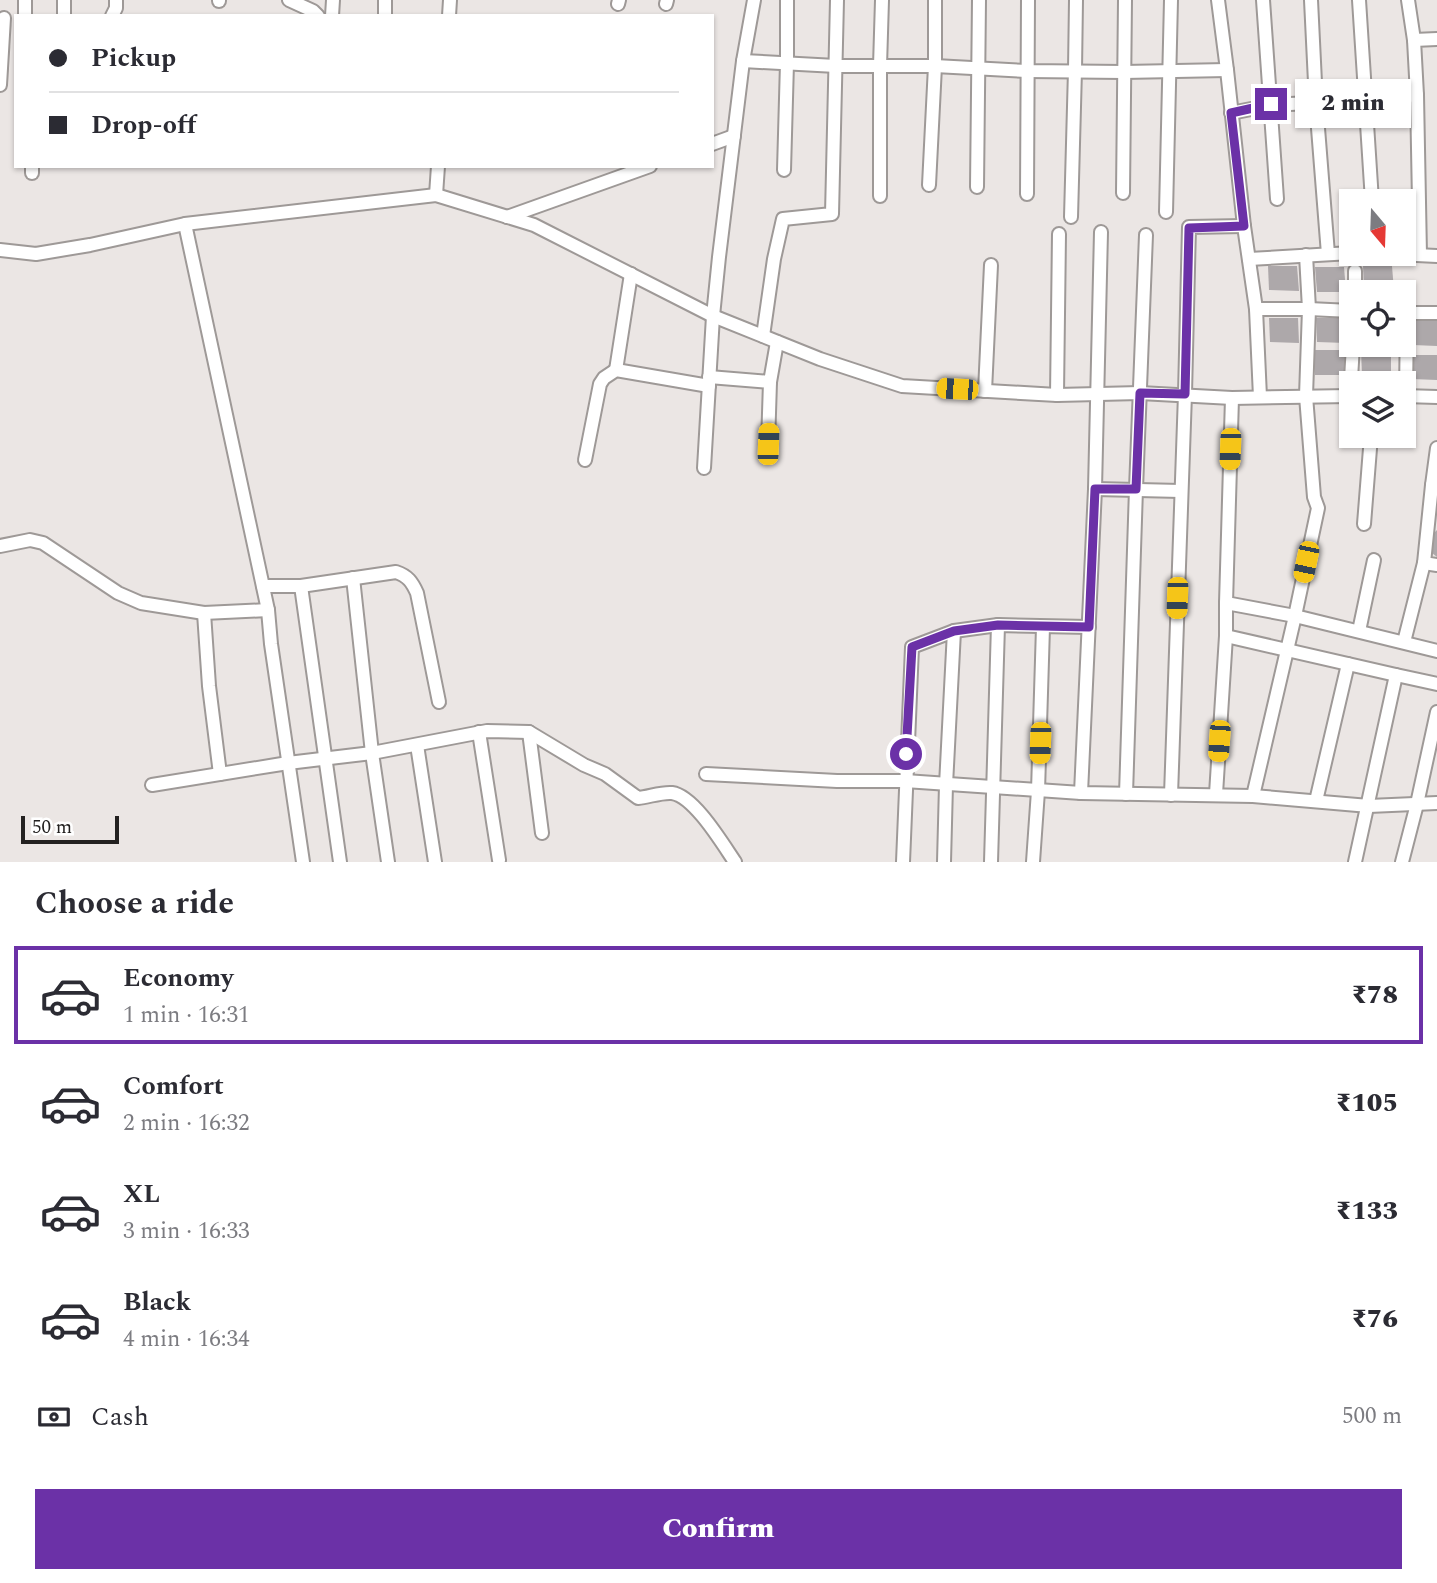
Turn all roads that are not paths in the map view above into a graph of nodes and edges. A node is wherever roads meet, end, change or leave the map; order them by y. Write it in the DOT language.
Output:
graph roads {
  1 [pos="289,0"];
  2 [pos="754,0"];
  3 [pos="787,0"];
  4 [pos="837,0"];
  5 [pos="882,0"];
  6 [pos="935,0"];
  7 [pos="979,0"];
  8 [pos="1028,0"];
  9 [pos="1076,0"];
  10 [pos="1125,0"];
  11 [pos="1171,0"];
  12 [pos="1218,0"];
  13 [pos="1264,0"];
  14 [pos="1311,0"];
  15 [pos="1359,0"];
  16 [pos="1408,0"];
  17 [pos="316,14"];
  18 [pos="7,17"];
  19 [pos="1437,39"];
  20 [pos="1414,40"];
  21 [pos="743,61"];
  22 [pos="787,63"];
  23 [pos="836,66"];
  24 [pos="880,66"];
  25 [pos="935,66"];
  26 [pos="979,69"];
  27 [pos="1075,70"];
  28 [pos="1227,70"];
  29 [pos="1027,71"];
  30 [pos="1124,72"];
  31 [pos="1169,72"];
  32 [pos="0,85"];
  33 [pos="1418,95"];
  34 [pos="1366,100"];
  35 [pos="1316,103"];
  36 [pos="1271,104"];
  37 [pos="1231,113"];
  38 [pos="734,136"];
  39 [pos="714,143"];
  40 [pos="438,168"];
  41 [pos="644,168"];
  42 [pos="784,170"];
  43 [pos="929,185"];
  44 [pos="977,187"];
  45 [pos="1371,189"];
  46 [pos="1123,193"];
  47 [pos="1027,194"];
  48 [pos="436,195"];
  49 [pos="880,196"];
  50 [pos="1277,200"];
  51 [pos="1166,212"];
  52 [pos="507,217"];
  53 [pos="1071,217"];
  54 [pos="185,224"];
  55 [pos="1244,226"];
  56 [pos="1101,232"];
  57 [pos="1059,234"];
  58 [pos="1146,235"];
  59 [pos="0,250"];
  60 [pos="1328,254"];
  61 [pos="1339,254"];
  62 [pos="1306,255"];
  63 [pos="1416,255"];
  64 [pos="1420,255"];
  65 [pos="1437,256"];
  66 [pos="1249,259"];
  67 [pos="991,265"];
  68 [pos="1354,271"];
  69 [pos="631,274"];
  70 [pos="1354,280"];
  71 [pos="1256,309"];
  72 [pos="1309,309"];
  73 [pos="1339,310"];
  74 [pos="1416,313"];
  75 [pos="1437,313"];
  76 [pos="713,316"];
  77 [pos="763,336"];
  78 [pos="777,342"];
  79 [pos="616,369"];
  80 [pos="709,382"];
  81 [pos="770,382"];
  82 [pos="985,391"];
  83 [pos="1097,393"];
  84 [pos="1140,393"];
  85 [pos="1185,394"];
  86 [pos="1057,395"];
  87 [pos="1306,396"];
  88 [pos="1339,396"];
  89 [pos="1416,396"];
  90 [pos="1260,397"];
  91 [pos="1437,397"];
  92 [pos="1232,398"];
  93 [pos="768,444"];
  94 [pos="1370,448"];
  95 [pos="1437,448"];
  96 [pos="585,460"];
  97 [pos="704,468"];
  98 [pos="1434,485"];
  99 [pos="1095,489"];
  100 [pos="1136,489"];
  101 [pos="1181,491"];
  102 [pos="1364,524"];
  103 [pos="0,546"];
  104 [pos="1374,560"];
  105 [pos="1431,564"];
  106 [pos="353,578"];
  107 [pos="263,586"];
  108 [pos="301,586"];
  109 [pos="1226,603"];
  110 [pos="268,610"];
  111 [pos="204,613"];
  112 [pos="1295,616"];
  113 [pos="998,625"];
  114 [pos="1043,627"];
  115 [pos="1089,627"];
  116 [pos="954,631"];
  117 [pos="1359,631"];
  118 [pos="1226,636"];
  119 [pos="1404,642"];
  120 [pos="1287,650"];
  121 [pos="1437,650"];
  122 [pos="1348,664"];
  123 [pos="1396,675"];
  124 [pos="1437,684"];
  125 [pos="439,702"];
  126 [pos="1437,712"];
  127 [pos="480,732"];
  128 [pos="529,732"];
  129 [pos="416,744"];
  130 [pos="372,753"];
  131 [pos="324,760"];
  132 [pos="289,763"];
  133 [pos="220,774"];
  134 [pos="706,774"];
  135 [pos="905,781"];
  136 [pos="152,785"];
  137 [pos="946,785"];
  138 [pos="994,787"];
  139 [pos="1038,791"];
  140 [pos="1082,793"];
  141 [pos="1126,794"];
  142 [pos="1216,794"];
  143 [pos="1171,795"];
  144 [pos="1253,796"];
  145 [pos="1316,801"];
  146 [pos="1437,803"];
  147 [pos="1417,804"];
  148 [pos="1369,806"];
  149 [pos="542,833"];
  150 [pos="499,860"];
  151 [pos="303,862"];
  152 [pos="340,862"];
  153 [pos="388,862"];
  154 [pos="435,862"];
  155 [pos="735,862"];
  156 [pos="903,862"];
  157 [pos="944,862"];
  158 [pos="991,862"];
  159 [pos="1033,862"];
  160 [pos="1355,862"];
  161 [pos="1402,862"];
  1 -- 17 [label="street"];
  2 -- 21 [label="street"];
  3 -- 22 [label="street"];
  4 -- 23 [label="street"];
  5 -- 24 [label="street"];
  6 -- 25 [label="street"];
  7 -- 26 [label="street"];
  8 -- 29 [label="street"];
  9 -- 27 [label="street"];
  10 -- 30 [label="street"];
  11 -- 31 [label="street"];
  12 -- 28 [label="street"];
  13 -- 36 [label="street"];
  14 -- 35 [label="street"];
  15 -- 34 [label="street"];
  16 -- 20 [label="street"];
  18 -- 32 [label="street"];
  19 -- 20 [label="street"];
  20 -- 33 [label="street"];
  21 -- 22 [label="street"];
  21 -- 38 [label="street"];
  22 -- 23 [label="street"];
  22 -- 42 [label="street"];
  23 -- 24 [label="street"];
  23 -- 77 [label="street"];
  24 -- 25 [label="street"];
  24 -- 49 [label="street"];
  25 -- 26 [label="street"];
  25 -- 43 [label="street"];
  26 -- 29 [label="street"];
  26 -- 44 [label="street"];
  27 -- 29 [label="street"];
  27 -- 30 [label="street"];
  27 -- 53 [label="street"];
  28 -- 31 [label="street"];
  28 -- 37 [label="street"];
  29 -- 47 [label="street"];
  30 -- 31 [label="street"];
  30 -- 46 [label="street"];
  31 -- 51 [label="street"];
  33 -- 34 [label="street"];
  33 -- 64 [label="street"];
  34 -- 35 [label="street"];
  34 -- 45 [label="street"];
  35 -- 36 [label="street"];
  35 -- 60 [label="street"];
  36 -- 37 [label="street"];
  36 -- 50 [label="street"];
  37 -- 55 [label="street"];
  38 -- 39 [label="street"];
  38 -- 76 [label="street"];
  40 -- 48 [label="street"];
  41 -- 52 [label="street"];
  48 -- 52 [label="street"];
  48 -- 54 [label="street"];
  52 -- 69 [label="street"];
  54 -- 59 [label="street"];
  54 -- 107 [label="street"];
  55 -- 66 [label="street"];
  55 -- 85 [label="street"];
  56 -- 83 [label="street"];
  57 -- 86 [label="street"];
  58 -- 84 [label="street"];
  60 -- 61 [label="street"];
  60 -- 62 [label="street"];
  62 -- 66 [label="street"];
  62 -- 72 [label="street"];
  63 -- 64 [label="street"];
  64 -- 65 [label="street"];
  66 -- 71 [label="street"];
  67 -- 82 [label="street"];
  68 -- 70 [label="street"];
  69 -- 76 [label="street"];
  69 -- 79 [label="street"];
  71 -- 72 [label="street"];
  71 -- 90 [label="street"];
  72 -- 73 [label="street"];
  72 -- 87 [label="street"];
  74 -- 75 [label="street"];
  76 -- 77 [label="street"];
  76 -- 80 [label="street"];
  77 -- 78 [label="street"];
  78 -- 81 [label="street"];
  78 -- 82 [label="street"];
  79 -- 80 [label="street"];
  79 -- 96 [label="street"];
  80 -- 81 [label="street"];
  80 -- 97 [label="street"];
  81 -- 93 [label="street"];
  82 -- 86 [label="street"];
  83 -- 84 [label="street"];
  83 -- 86 [label="street"];
  83 -- 99 [label="street"];
  84 -- 85 [label="street"];
  84 -- 100 [label="street"];
  85 -- 92 [label="street"];
  85 -- 101 [label="street"];
  87 -- 88 [label="street"];
  87 -- 90 [label="street"];
  87 -- 112 [label="street"];
  89 -- 91 [label="street"];
  90 -- 92 [label="street"];
  92 -- 109 [label="street"];
  94 -- 102 [label="street"];
  95 -- 98 [label="street"];
  98 -- 105 [label="street"];
  99 -- 100 [label="street"];
  99 -- 115 [label="street"];
  100 -- 101 [label="street"];
  100 -- 141 [label="street"];
  101 -- 143 [label="street"];
  103 -- 111 [label="street"];
  104 -- 117 [label="street"];
  105 -- 119 [label="street"];
  106 -- 108 [label="street"];
  106 -- 125 [label="street"];
  106 -- 130 [label="street"];
  107 -- 108 [label="street"];
  107 -- 110 [label="street"];
  108 -- 131 [label="street"];
  109 -- 112 [label="street"];
  109 -- 118 [label="street"];
  110 -- 111 [label="street"];
  110 -- 132 [label="street"];
  111 -- 133 [label="street"];
  112 -- 117 [label="street"];
  112 -- 120 [label="street"];
  113 -- 114 [label="street"];
  113 -- 116 [label="street"];
  113 -- 138 [label="street"];
  114 -- 115 [label="street"];
  114 -- 139 [label="street"];
  115 -- 140 [label="street"];
  116 -- 135 [label="street"];
  116 -- 137 [label="street"];
  117 -- 119 [label="street"];
  118 -- 120 [label="street"];
  118 -- 142 [label="street"];
  119 -- 121 [label="street"];
  120 -- 122 [label="street"];
  120 -- 144 [label="street"];
  122 -- 123 [label="street"];
  122 -- 145 [label="street"];
  123 -- 124 [label="street"];
  123 -- 148 [label="street"];
  126 -- 147 [label="street"];
  127 -- 128 [label="street"];
  127 -- 129 [label="street"];
  127 -- 150 [label="street"];
  128 -- 149 [label="street"];
  128 -- 155 [label="street"];
  129 -- 130 [label="street"];
  129 -- 154 [label="street"];
  130 -- 131 [label="street"];
  130 -- 153 [label="street"];
  131 -- 132 [label="street"];
  131 -- 152 [label="street"];
  132 -- 133 [label="street"];
  132 -- 151 [label="street"];
  133 -- 136 [label="street"];
  134 -- 135 [label="street"];
  135 -- 137 [label="street"];
  135 -- 156 [label="street"];
  137 -- 138 [label="street"];
  137 -- 157 [label="street"];
  138 -- 139 [label="street"];
  138 -- 158 [label="street"];
  139 -- 140 [label="street"];
  139 -- 159 [label="street"];
  140 -- 141 [label="street"];
  141 -- 143 [label="street"];
  142 -- 143 [label="street"];
  142 -- 144 [label="street"];
  144 -- 145 [label="street"];
  145 -- 148 [label="street"];
  146 -- 147 [label="street"];
  147 -- 148 [label="street"];
  147 -- 161 [label="street"];
  148 -- 160 [label="street"];
}
